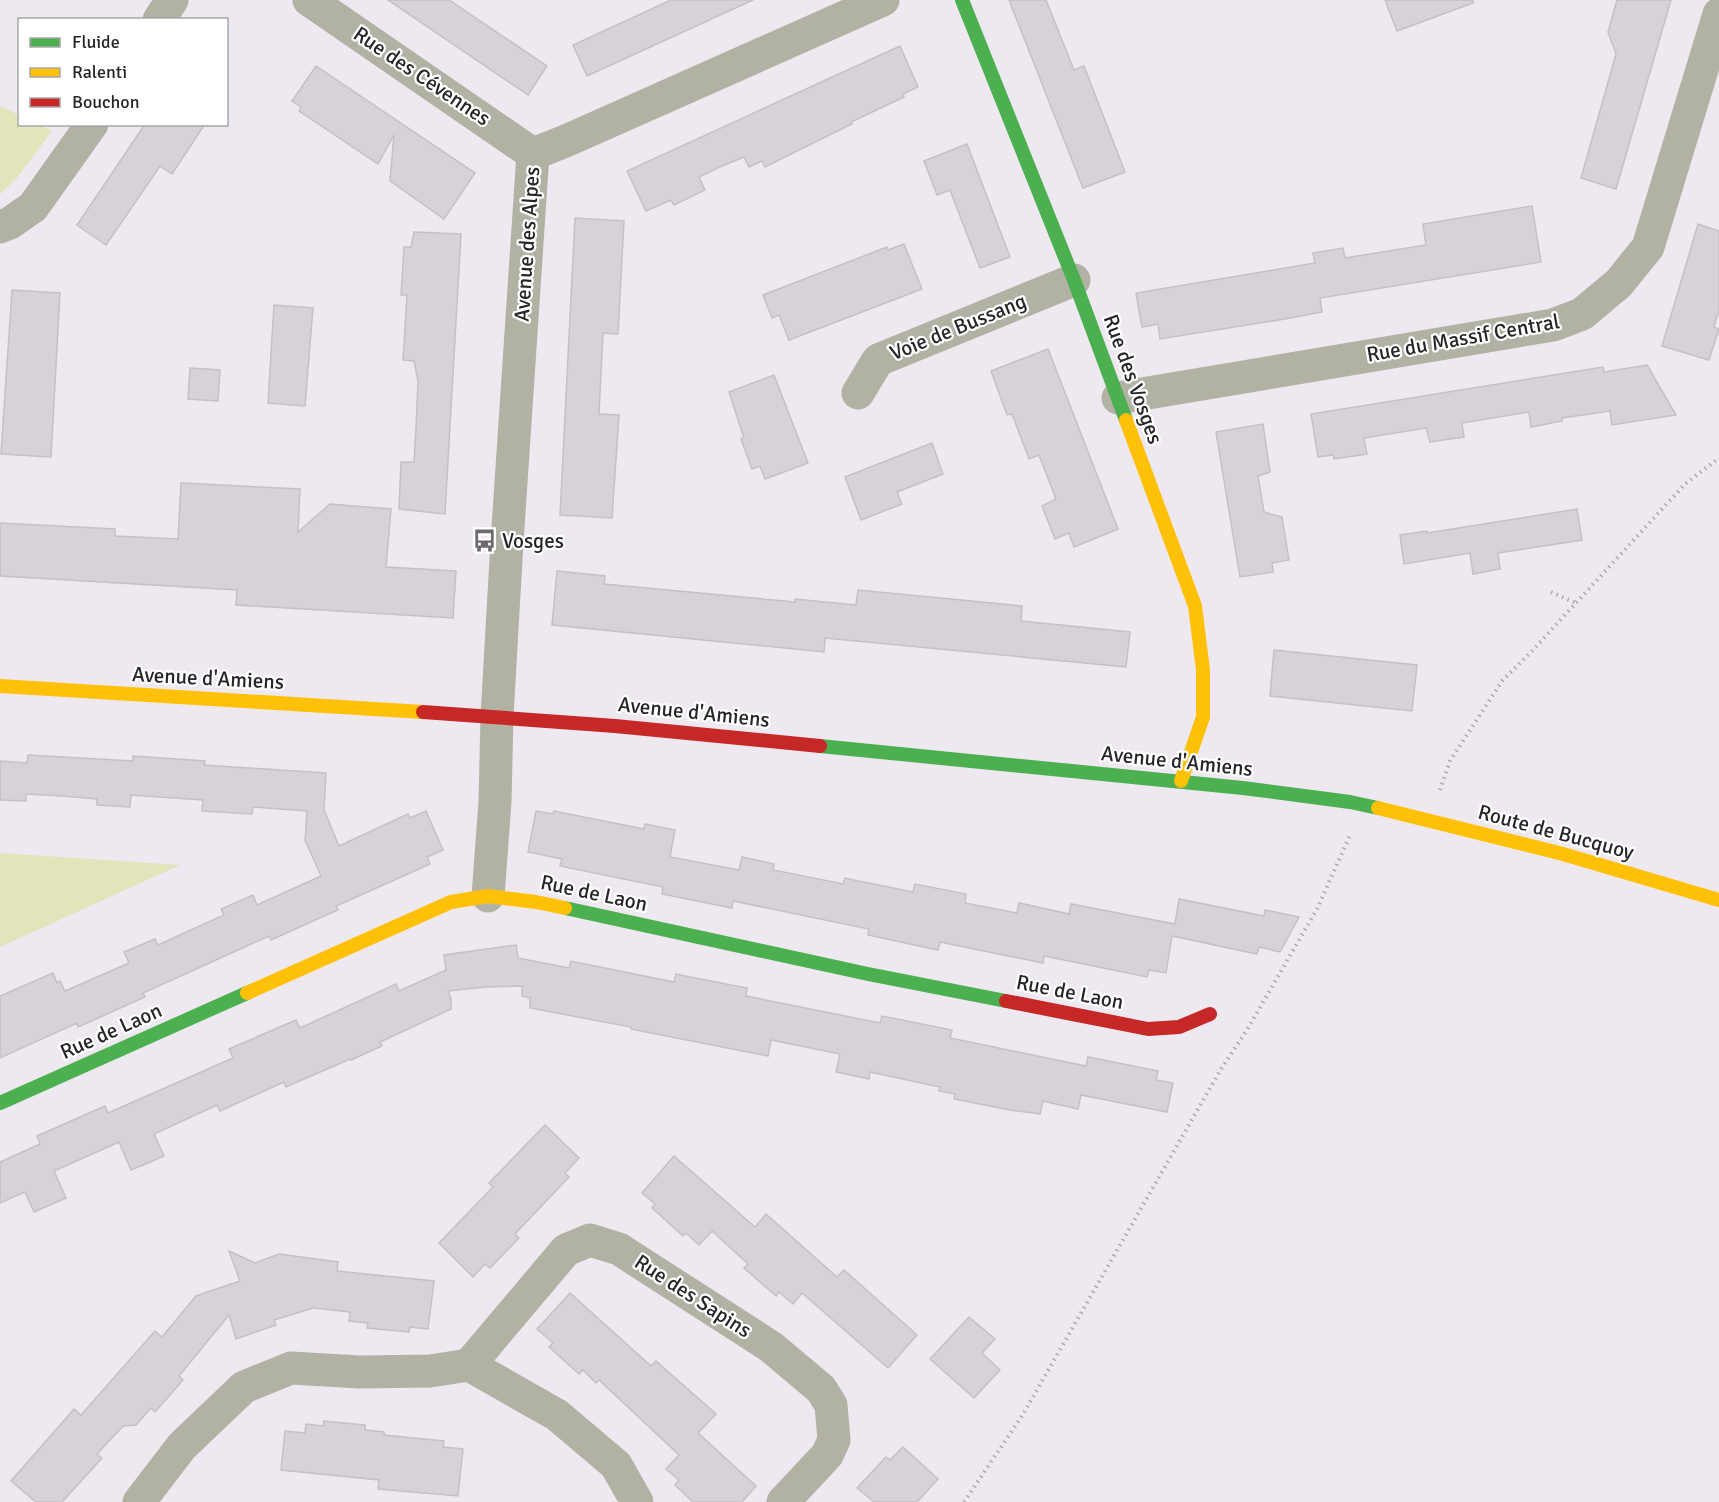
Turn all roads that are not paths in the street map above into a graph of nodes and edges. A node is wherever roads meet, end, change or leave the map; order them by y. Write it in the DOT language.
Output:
graph roads {
  1 [pos="172,0"];
  2 [pos="309,0"];
  3 [pos="883,0"];
  4 [pos="962,0"];
  5 [pos="1719,14"];
  6 [pos="160,18"];
  7 [pos="91,126"];
  8 [pos="533,154"];
  9 [pos="0,227"];
  10 [pos="1074,280"];
  11 [pos="858,393"];
  12 [pos="1118,398"];
  13 [pos="0,686"];
  14 [pos="497,716"];
  15 [pos="1181,782"];
  16 [pos="1381,808"];
  17 [pos="488,896"];
  18 [pos="1719,900"];
  19 [pos="1210,1014"];
  20 [pos="0,1103"];
  21 [pos="470,1365"];
  22 [pos="139,1502"];
  23 [pos="637,1502"];
  24 [pos="783,1502"];
  1 -- 6 [label="street"];
  2 -- 8 [label="street, Rue des Cévennes"];
  3 -- 8 [label="street, Avenue des Alpes"];
  4 -- 10 [label="street, Rue des Vosges"];
  5 -- 12 [label="street, Rue du Massif Central"];
  7 -- 9 [label="street"];
  8 -- 14 [label="street, Avenue des Alpes"];
  10 -- 11 [label="street, Voie de Bussang"];
  10 -- 12 [label="street, Rue des Vosges"];
  12 -- 15 [label="street, Rue des Vosges"];
  13 -- 14 [label="street, Avenue d'Amiens"];
  14 -- 15 [label="street, Avenue d'Amiens"];
  14 -- 17 [label="street, Avenue des Alpes"];
  15 -- 16 [label="street, Avenue d'Amiens"];
  16 -- 18 [label="street, Route de Bucquoy"];
  17 -- 19 [label="street, Rue de Laon"];
  17 -- 20 [label="street, Rue de Laon"];
  21 -- 22 [label="street"];
  21 -- 23 [label="street"];
  21 -- 24 [label="street, Rue des Sapins"];
}
